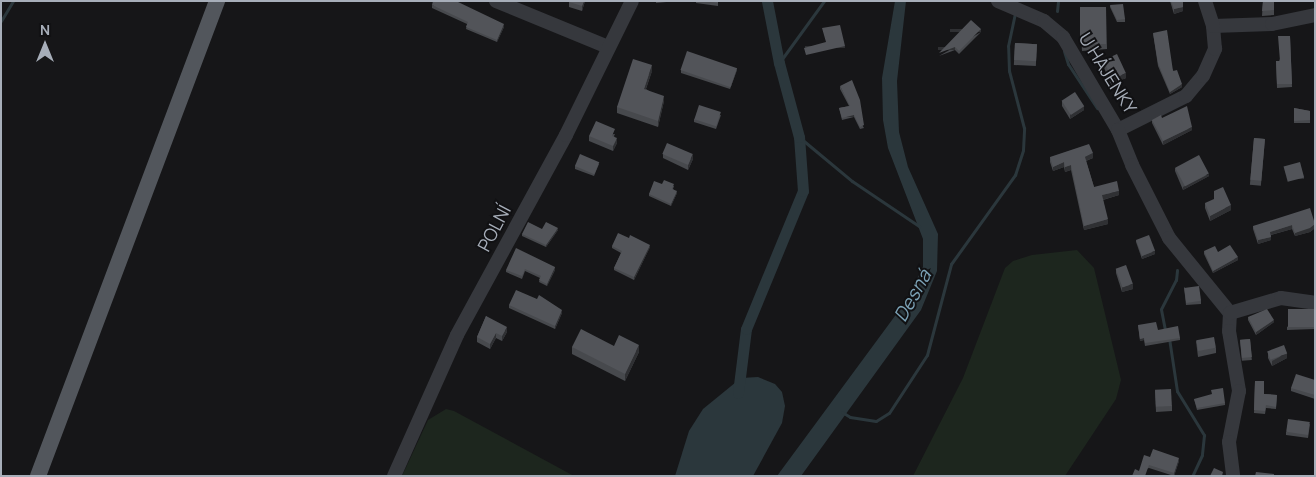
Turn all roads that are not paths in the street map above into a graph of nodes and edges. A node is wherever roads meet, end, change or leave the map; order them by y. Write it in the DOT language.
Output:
graph roads {
  1 [pos="217,1"];
  2 [pos="496,1"];
  3 [pos="632,1"];
  4 [pos="998,1"];
  5 [pos="1205,1"];
  6 [pos="1315,15"];
  7 [pos="1213,26"];
  8 [pos="608,48"];
  9 [pos="1118,130"];
  10 [pos="1315,304"];
  11 [pos="1230,313"];
  12 [pos="38,476"];
  13 [pos="394,476"];
  14 [pos="1233,476"];
  1 -- 12 [label="main road"];
  2 -- 8 [label="street"];
  3 -- 8 [label="street, POLNÍ"];
  4 -- 9 [label="street, U HÁJENKY"];
  5 -- 7 [label="street, U HÁJENKY"];
  6 -- 7 [label="street"];
  7 -- 9 [label="street, U HÁJENKY"];
  8 -- 13 [label="street, POLNÍ"];
  9 -- 11 [label="street"];
  10 -- 11 [label="street"];
  11 -- 14 [label="street"];
}
